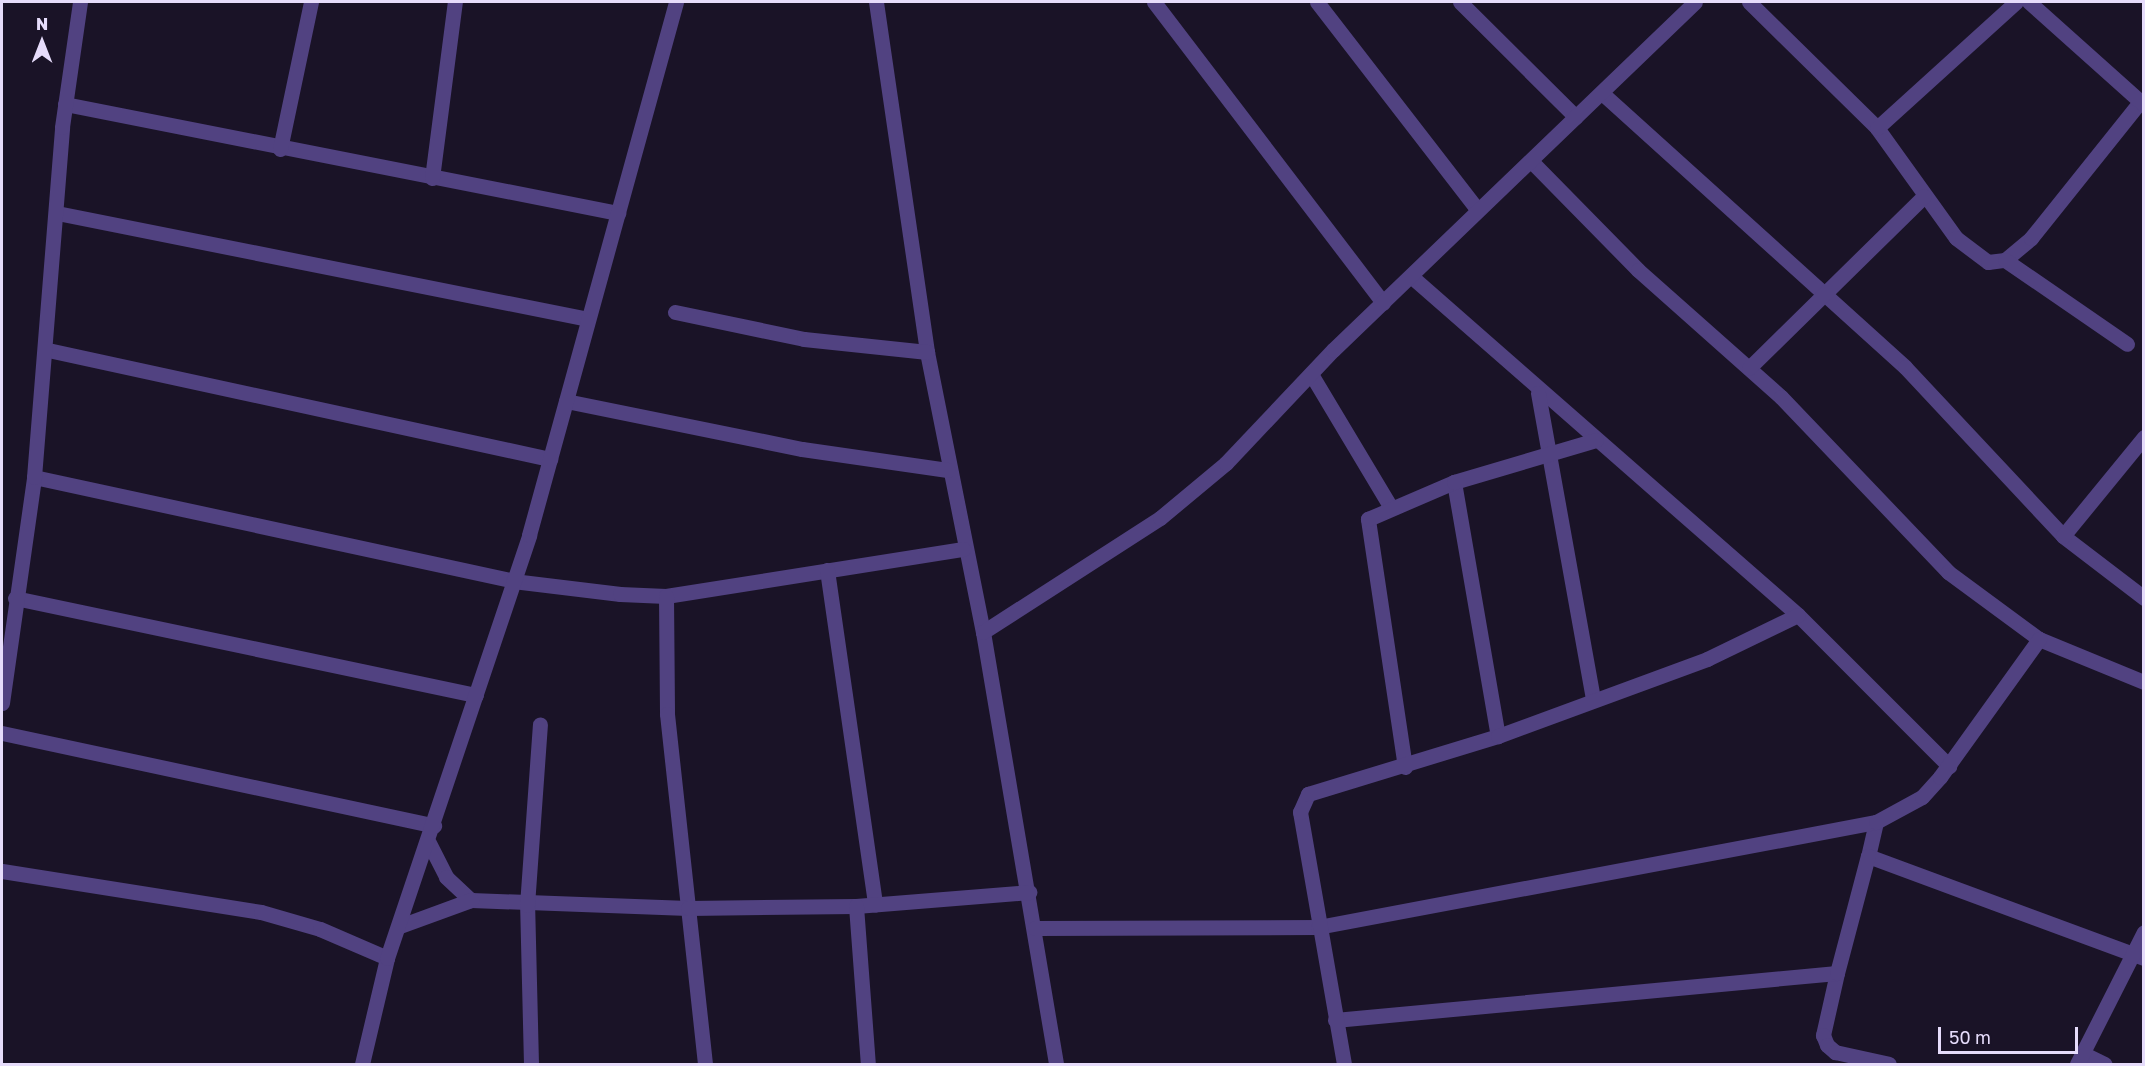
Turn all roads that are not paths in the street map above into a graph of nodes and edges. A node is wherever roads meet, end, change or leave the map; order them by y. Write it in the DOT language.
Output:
graph roads {
  1 [pos="80,2"];
  2 [pos="311,2"];
  3 [pos="455,2"];
  4 [pos="676,2"];
  5 [pos="876,2"];
  6 [pos="1154,2"];
  7 [pos="1317,2"];
  8 [pos="1460,2"];
  9 [pos="1695,2"];
  10 [pos="1749,2"];
  11 [pos="2016,2"];
  12 [pos="2030,2"];
  13 [pos="1603,94"];
  14 [pos="65,104"];
  15 [pos="2142,104"];
  16 [pos="1576,117"];
  17 [pos="1877,128"];
  18 [pos="279,149"];
  19 [pos="1532,162"];
  20 [pos="432,178"];
  21 [pos="1924,196"];
  22 [pos="1478,210"];
  23 [pos="57,213"];
  24 [pos="618,213"];
  25 [pos="2005,260"];
  26 [pos="1412,277"];
  27 [pos="1827,297"];
  28 [pos="1383,303"];
  29 [pos="675,312"];
  30 [pos="588,319"];
  31 [pos="2127,344"];
  32 [pos="48,350"];
  33 [pos="927,352"];
  34 [pos="1749,368"];
  35 [pos="1311,374"];
  36 [pos="1538,393"];
  37 [pos="566,400"];
  38 [pos="2144,437"];
  39 [pos="1596,440"];
  40 [pos="1547,455"];
  41 [pos="550,459"];
  42 [pos="947,470"];
  43 [pos="34,477"];
  44 [pos="1454,482"];
  45 [pos="1390,507"];
  46 [pos="2063,536"];
  47 [pos="963,549"];
  48 [pos="827,570"];
  49 [pos="513,581"];
  50 [pos="666,596"];
  51 [pos="15,598"];
  52 [pos="2144,598"];
  53 [pos="1798,615"];
  54 [pos="983,632"];
  55 [pos="2039,639"];
  56 [pos="2144,682"];
  57 [pos="476,695"];
  58 [pos="1593,700"];
  59 [pos="2,704"];
  60 [pos="540,724"];
  61 [pos="2,733"];
  62 [pos="1498,736"];
  63 [pos="1949,766"];
  64 [pos="1405,767"];
  65 [pos="1876,822"];
  66 [pos="434,826"];
  67 [pos="429,843"];
  68 [pos="1868,856"];
  69 [pos="2,871"];
  70 [pos="1029,892"];
  71 [pos="471,900"];
  72 [pos="527,904"];
  73 [pos="874,904"];
  74 [pos="856,906"];
  75 [pos="688,908"];
  76 [pos="400,926"];
  77 [pos="1318,927"];
  78 [pos="1035,928"];
  79 [pos="2144,932"];
  80 [pos="2138,955"];
  81 [pos="387,958"];
  82 [pos="1837,973"];
  83 [pos="1335,1020"];
  84 [pos="2080,1059"];
  85 [pos="362,1065"];
  86 [pos="531,1065"];
  87 [pos="705,1065"];
  88 [pos="868,1065"];
  89 [pos="1056,1065"];
  90 [pos="1344,1065"];
  91 [pos="1889,1065"];
  92 [pos="2105,1065"];
  1 -- 14 [label="street"];
  2 -- 18 [label="street"];
  3 -- 20 [label="street"];
  4 -- 24 [label="street"];
  5 -- 33 [label="street"];
  6 -- 28 [label="street"];
  7 -- 22 [label="street"];
  8 -- 16 [label="street"];
  9 -- 13 [label="street"];
  10 -- 17 [label="street"];
  11 -- 17 [label="street"];
  12 -- 15 [label="street"];
  13 -- 16 [label="street"];
  13 -- 27 [label="street"];
  14 -- 18 [label="street"];
  14 -- 23 [label="street"];
  15 -- 25 [label="street"];
  16 -- 19 [label="street"];
  17 -- 21 [label="street"];
  18 -- 20 [label="street"];
  19 -- 22 [label="street"];
  19 -- 34 [label="street"];
  20 -- 24 [label="street"];
  21 -- 25 [label="street"];
  21 -- 27 [label="street"];
  22 -- 26 [label="street"];
  23 -- 30 [label="street"];
  23 -- 32 [label="street"];
  24 -- 30 [label="street"];
  25 -- 31 [label="street"];
  26 -- 28 [label="street"];
  26 -- 36 [label="street"];
  27 -- 34 [label="street"];
  27 -- 46 [label="street"];
  28 -- 35 [label="street"];
  29 -- 33 [label="street"];
  30 -- 37 [label="street"];
  32 -- 41 [label="street"];
  32 -- 43 [label="street"];
  33 -- 42 [label="street"];
  34 -- 55 [label="street"];
  35 -- 45 [label="street"];
  35 -- 54 [label="street"];
  36 -- 39 [label="street"];
  36 -- 40 [label="street"];
  37 -- 41 [label="street"];
  37 -- 42 [label="street"];
  38 -- 46 [label="street"];
  39 -- 40 [label="street"];
  39 -- 53 [label="street"];
  40 -- 44 [label="street"];
  40 -- 58 [label="street"];
  41 -- 49 [label="street"];
  42 -- 47 [label="street"];
  43 -- 49 [label="street"];
  43 -- 51 [label="street"];
  44 -- 45 [label="street"];
  44 -- 62 [label="street"];
  45 -- 64 [label="street"];
  46 -- 52 [label="street"];
  47 -- 48 [label="street"];
  47 -- 54 [label="street"];
  48 -- 50 [label="street"];
  48 -- 73 [label="street"];
  49 -- 50 [label="street"];
  49 -- 57 [label="street"];
  50 -- 75 [label="street"];
  51 -- 57 [label="street"];
  51 -- 59 [label="street"];
  53 -- 58 [label="street"];
  53 -- 63 [label="street"];
  54 -- 70 [label="street"];
  55 -- 56 [label="street"];
  55 -- 63 [label="street"];
  57 -- 66 [label="street"];
  58 -- 62 [label="street"];
  60 -- 72 [label="street"];
  61 -- 66 [label="street"];
  62 -- 64 [label="street"];
  63 -- 65 [label="street"];
  64 -- 77 [label="street"];
  65 -- 68 [label="street"];
  65 -- 77 [label="street"];
  66 -- 67 [label="street"];
  67 -- 71 [label="street"];
  67 -- 76 [label="street"];
  68 -- 80 [label="street"];
  68 -- 82 [label="street"];
  69 -- 81 [label="street"];
  70 -- 73 [label="street"];
  70 -- 78 [label="street"];
  71 -- 72 [label="street"];
  71 -- 76 [label="street"];
  72 -- 75 [label="street"];
  72 -- 86 [label="street"];
  73 -- 74 [label="street"];
  74 -- 75 [label="street"];
  74 -- 88 [label="street"];
  75 -- 87 [label="street"];
  76 -- 81 [label="street"];
  77 -- 78 [label="street"];
  77 -- 83 [label="street"];
  78 -- 89 [label="street"];
  79 -- 80 [label="street"];
  80 -- 84 [label="street"];
  81 -- 85 [label="street"];
  82 -- 83 [label="street"];
  82 -- 91 [label="street"];
  83 -- 90 [label="street"];
  84 -- 92 [label="street"];
}
